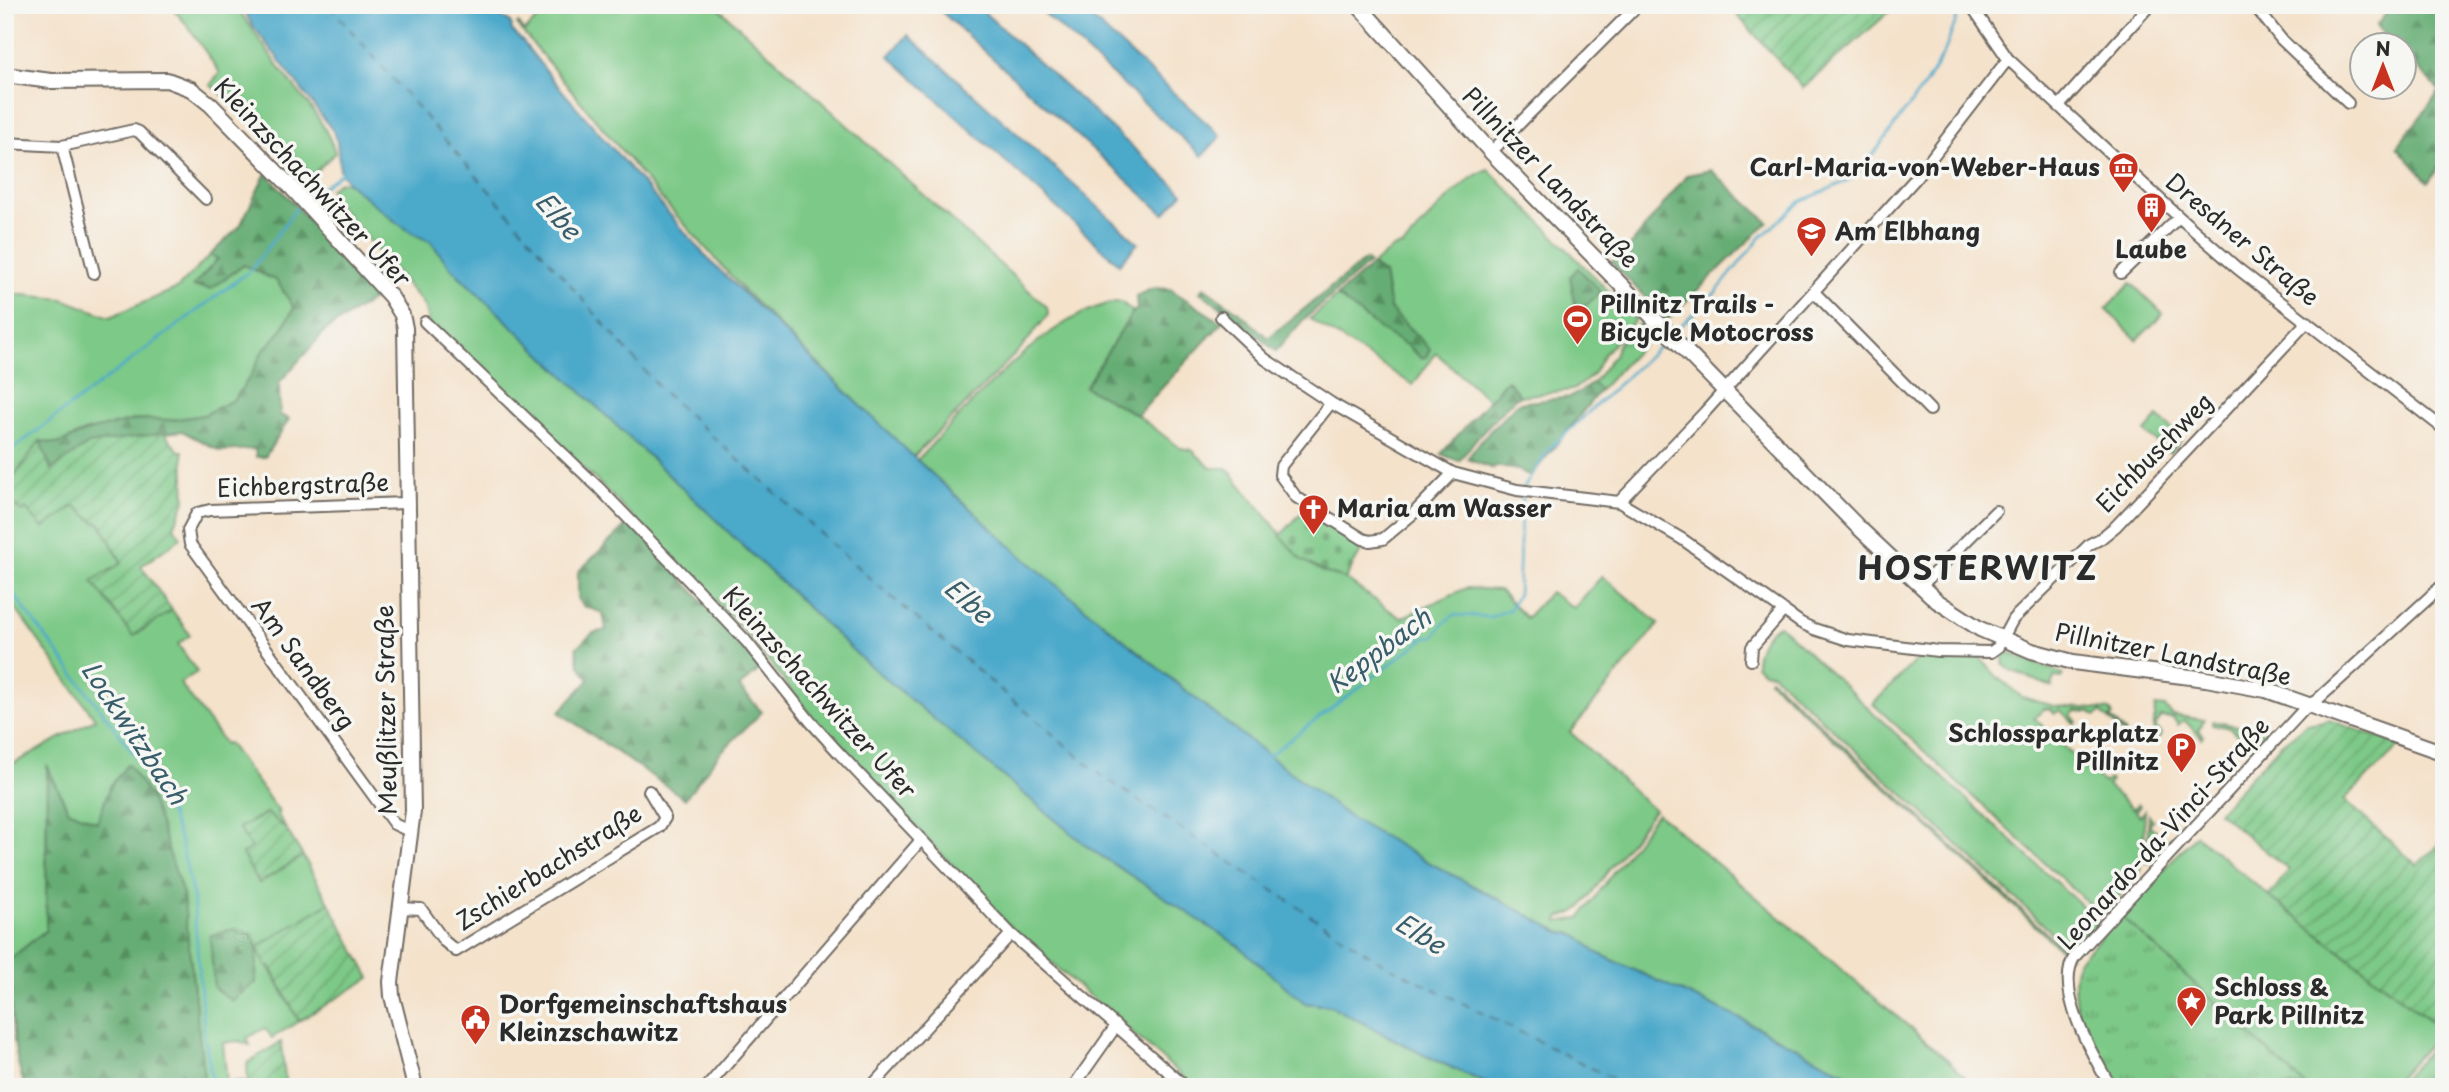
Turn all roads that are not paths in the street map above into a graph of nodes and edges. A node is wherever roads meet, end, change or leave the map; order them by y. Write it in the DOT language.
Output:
graph roads {
  1 [pos="1359,5"];
  2 [pos="1638,5"];
  3 [pos="1971,5"];
  4 [pos="2150,5"];
  5 [pos="2253,5"];
  6 [pos="2008,59"];
  7 [pos="5,75"];
  8 [pos="2348,103"];
  9 [pos="2059,106"];
  10 [pos="5,144"];
  11 [pos="62,146"];
  12 [pos="1491,152"];
  13 [pos="206,200"];
  14 [pos="2179,217"];
  15 [pos="94,273"];
  16 [pos="2121,273"];
  17 [pos="1814,292"];
  18 [pos="1221,317"];
  19 [pos="425,322"];
  20 [pos="2307,323"];
  21 [pos="405,328"];
  22 [pos="1724,390"];
  23 [pos="1331,402"];
  24 [pos="1930,410"];
  25 [pos="2444,429"];
  26 [pos="1453,473"];
  27 [pos="1619,502"];
  28 [pos="406,503"];
  29 [pos="202,511"];
  30 [pos="1996,511"];
  31 [pos="2444,584"];
  32 [pos="1921,586"];
  33 [pos="1784,610"];
  34 [pos="2003,639"];
  35 [pos="1751,660"];
  36 [pos="2308,705"];
  37 [pos="2444,753"];
  38 [pos="649,791"];
  39 [pos="411,832"];
  40 [pos="921,840"];
  41 [pos="400,908"];
  42 [pos="1011,934"];
  43 [pos="1116,1026"];
  44 [pos="415,1087"];
  45 [pos="707,1087"];
  46 [pos="871,1087"];
  47 [pos="1073,1087"];
  48 [pos="1186,1087"];
  49 [pos="2111,1087"];
  1 -- 12 [label="main road, Pillnitzer Landstraße"];
  2 -- 12 [label="street"];
  3 -- 6 [label="street, Dresdner Straße"];
  4 -- 9 [label="street"];
  5 -- 8 [label="street"];
  6 -- 9 [label="street, Dresdner Straße"];
  6 -- 17 [label="street"];
  7 -- 21 [label="main road, Kleinzschachwitzer Ufer"];
  9 -- 14 [label="street, Dresdner Straße"];
  10 -- 11 [label="street"];
  11 -- 13 [label="street"];
  11 -- 15 [label="street"];
  12 -- 22 [label="main road, Pillnitzer Landstraße"];
  14 -- 16 [label="street"];
  14 -- 20 [label="street, Dresdner Straße"];
  17 -- 22 [label="street"];
  17 -- 24 [label="street"];
  18 -- 23 [label="street"];
  19 -- 40 [label="street, Kleinzschachwitzer Ufer"];
  20 -- 25 [label="street, Dresdner Straße"];
  20 -- 34 [label="street, Eichbuschweg"];
  21 -- 28 [label="main road, Meußlitzer Straße"];
  22 -- 27 [label="street"];
  22 -- 32 [label="main road, Pillnitzer Landstraße"];
  23 -- 26 [label="street"];
  23 -- 26 [label="street"];
  26 -- 27 [label="street"];
  27 -- 33 [label="street"];
  28 -- 29 [label="street, Eichbergstraße"];
  28 -- 39 [label="main road, Meußlitzer Straße"];
  29 -- 39 [label="street, Am Sandberg"];
  30 -- 32 [label="street"];
  31 -- 36 [label="street, Leonardo-da-Vinci-Straße"];
  32 -- 34 [label="main road, Pillnitzer Landstraße"];
  33 -- 34 [label="street"];
  33 -- 35 [label="street"];
  34 -- 36 [label="main road, Pillnitzer Landstraße"];
  36 -- 37 [label="main road, Pillnitzer Landstraße"];
  36 -- 49 [label="street, Leonardo-da-Vinci-Straße"];
  38 -- 41 [label="street, Zschierbachstraße"];
  39 -- 41 [label="main road, Meußlitzer Straße"];
  40 -- 42 [label="street, Kleinzschachwitzer Ufer"];
  40 -- 45 [label="street"];
  41 -- 44 [label="main road, Meußlitzer Straße"];
  42 -- 43 [label="street, Kleinzschachwitzer Ufer"];
  42 -- 46 [label="street"];
  43 -- 47 [label="street"];
  43 -- 48 [label="street, Kleinzschachwitzer Ufer"];
}
